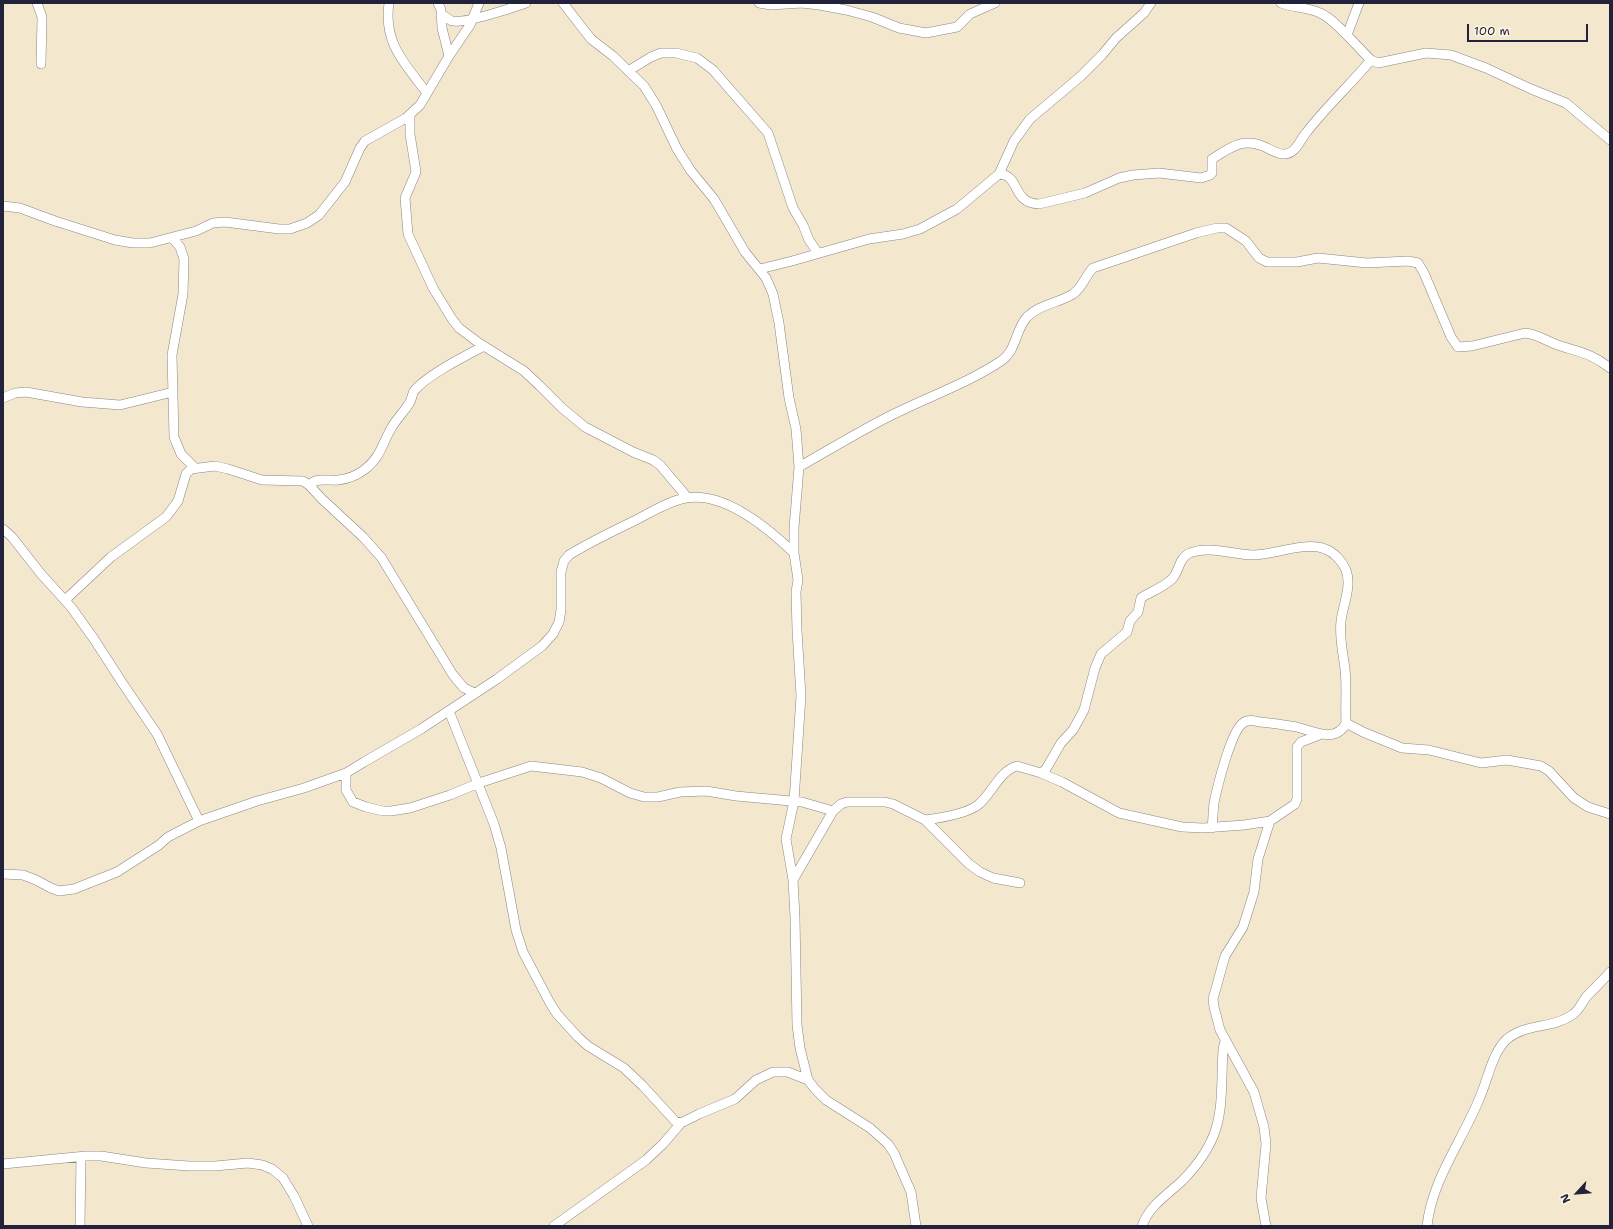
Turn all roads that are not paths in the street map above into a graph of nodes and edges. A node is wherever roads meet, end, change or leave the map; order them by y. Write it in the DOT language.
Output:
graph roads {
  1 [pos="37,3"];
  2 [pos="389,3"];
  3 [pos="438,3"];
  4 [pos="479,3"];
  5 [pos="526,3"];
  6 [pos="563,3"];
  7 [pos="759,3"];
  8 [pos="995,3"];
  9 [pos="1151,3"];
  10 [pos="1281,3"];
  11 [pos="1359,3"];
  12 [pos="441,14"];
  13 [pos="472,19"];
  14 [pos="1347,35"];
  15 [pos="449,56"];
  16 [pos="1371,60"];
  17 [pos="41,64"];
  18 [pos="628,71"];
  19 [pos="427,93"];
  20 [pos="410,116"];
  21 [pos="1610,140"];
  22 [pos="999,174"];
  23 [pos="3,206"];
  24 [pos="172,238"];
  25 [pos="818,253"];
  26 [pos="760,269"];
  27 [pos="484,346"];
  28 [pos="1610,368"];
  29 [pos="173,392"];
  30 [pos="3,398"];
  31 [pos="799,467"];
  32 [pos="195,468"];
  33 [pos="309,485"];
  34 [pos="687,498"];
  35 [pos="3,529"];
  36 [pos="794,553"];
  37 [pos="64,600"];
  38 [pos="475,693"];
  39 [pos="449,710"];
  40 [pos="1346,723"];
  41 [pos="1319,735"];
  42 [pos="346,773"];
  43 [pos="1041,773"];
  44 [pos="479,783"];
  45 [pos="794,801"];
  46 [pos="833,811"];
  47 [pos="1610,814"];
  48 [pos="925,820"];
  49 [pos="199,821"];
  50 [pos="1270,821"];
  51 [pos="1212,828"];
  52 [pos="3,874"];
  53 [pos="793,880"];
  54 [pos="1020,883"];
  55 [pos="1610,972"];
  56 [pos="1225,1041"];
  57 [pos="808,1080"];
  58 [pos="681,1123"];
  59 [pos="81,1157"];
  60 [pos="3,1164"];
  61 [pos="80,1226"];
  62 [pos="308,1226"];
  63 [pos="554,1226"];
  64 [pos="916,1226"];
  65 [pos="1142,1226"];
  66 [pos="1266,1226"];
  67 [pos="1427,1226"];
  1 -- 17 [label="street"];
  2 -- 19 [label="street"];
  3 -- 12 [label="street"];
  4 -- 13 [label="street"];
  5 -- 13 [label="street"];
  6 -- 18 [label="street"];
  7 -- 8 [label="street"];
  9 -- 22 [label="street"];
  10 -- 14 [label="street"];
  11 -- 14 [label="street"];
  12 -- 13 [label="street"];
  12 -- 15 [label="street"];
  13 -- 15 [label="street"];
  14 -- 16 [label="street"];
  15 -- 19 [label="street"];
  16 -- 21 [label="street"];
  16 -- 22 [label="street"];
  18 -- 25 [label="street"];
  18 -- 26 [label="street"];
  19 -- 20 [label="street"];
  20 -- 24 [label="street"];
  20 -- 27 [label="street"];
  22 -- 25 [label="street"];
  23 -- 24 [label="street"];
  24 -- 29 [label="street"];
  25 -- 26 [label="street"];
  26 -- 31 [label="street"];
  27 -- 33 [label="street"];
  27 -- 34 [label="street"];
  28 -- 31 [label="street"];
  29 -- 30 [label="street"];
  29 -- 32 [label="street"];
  31 -- 36 [label="street"];
  32 -- 33 [label="street"];
  32 -- 37 [label="street"];
  33 -- 38 [label="street"];
  34 -- 36 [label="street"];
  34 -- 38 [label="street"];
  35 -- 37 [label="street"];
  36 -- 45 [label="street"];
  37 -- 49 [label="street"];
  38 -- 39 [label="street"];
  39 -- 42 [label="street"];
  39 -- 44 [label="street"];
  40 -- 41 [label="street"];
  40 -- 43 [label="street"];
  40 -- 47 [label="street"];
  41 -- 50 [label="street"];
  41 -- 51 [label="street"];
  42 -- 44 [label="street"];
  42 -- 49 [label="street"];
  43 -- 48 [label="street"];
  43 -- 51 [label="street"];
  44 -- 45 [label="street"];
  44 -- 58 [label="street"];
  45 -- 46 [label="street"];
  45 -- 53 [label="street"];
  46 -- 48 [label="street"];
  46 -- 53 [label="street"];
  48 -- 54 [label="street"];
  49 -- 52 [label="street"];
  50 -- 51 [label="street"];
  50 -- 56 [label="street"];
  53 -- 57 [label="street"];
  55 -- 67 [label="street"];
  56 -- 65 [label="street"];
  56 -- 66 [label="street"];
  57 -- 58 [label="street"];
  57 -- 64 [label="street"];
  58 -- 63 [label="street"];
  59 -- 60 [label="street"];
  59 -- 61 [label="street"];
  59 -- 62 [label="street"];
}
